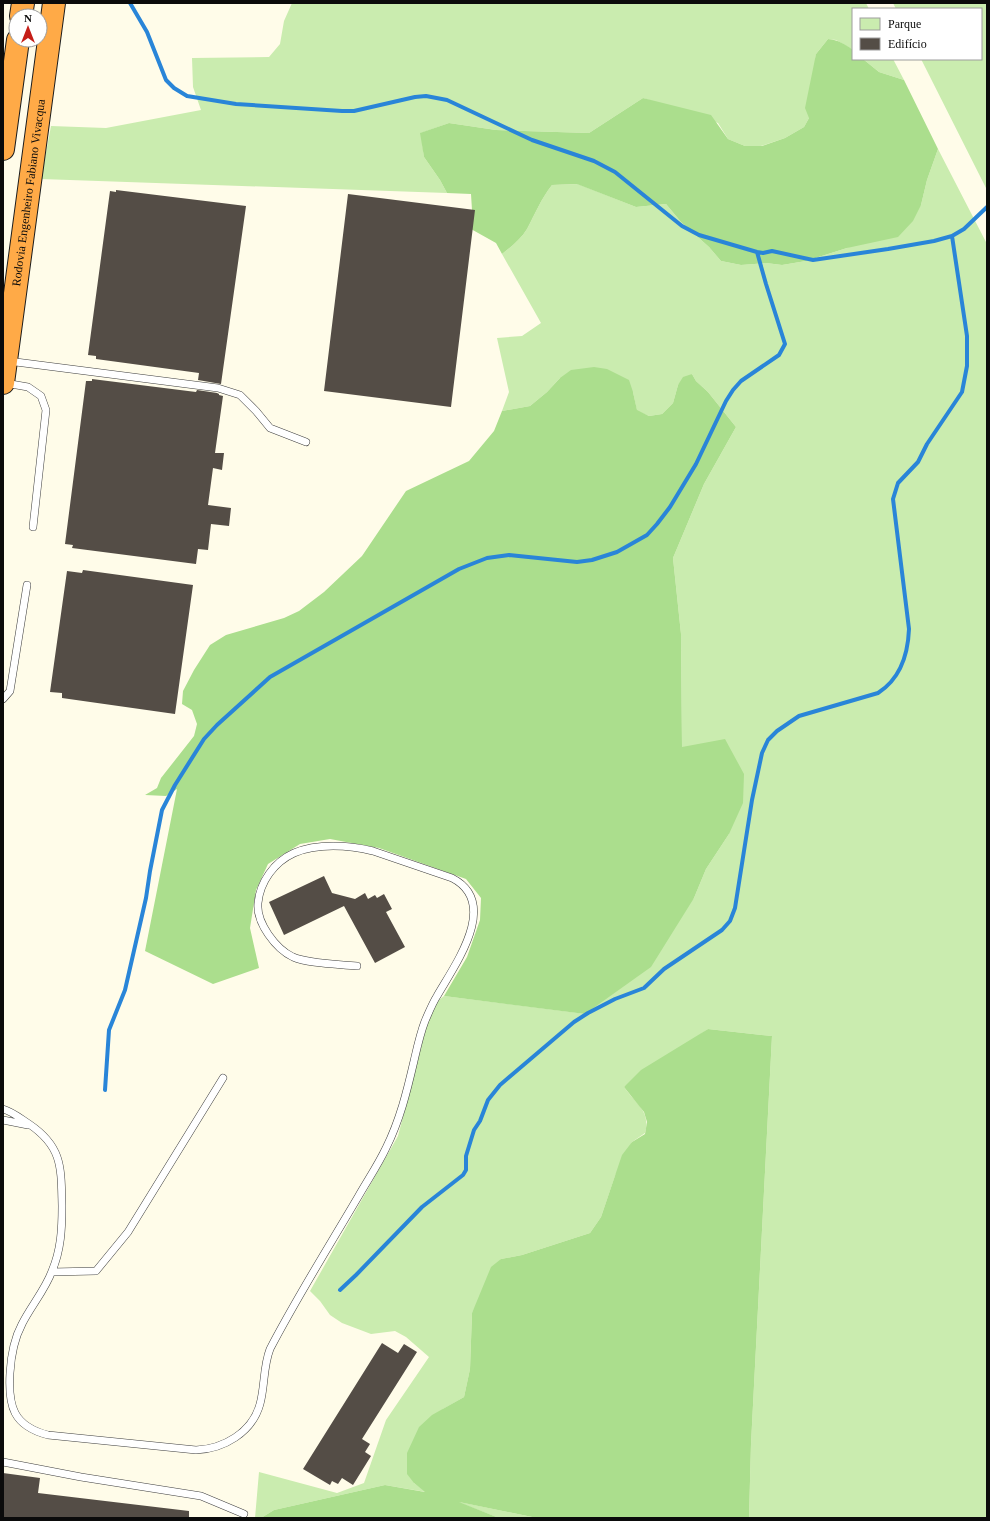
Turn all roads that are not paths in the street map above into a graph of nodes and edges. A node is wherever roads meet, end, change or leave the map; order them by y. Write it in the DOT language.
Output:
graph roads {
  1 [pos="54,3"];
  2 [pos="59,3"];
  3 [pos="50,36"];
  4 [pos="16,48"];
  5 [pos="3,149"];
  6 [pos="6,360"];
  7 [pos="3,383"];
  8 [pos="306,442"];
  9 [pos="33,527"];
  10 [pos="27,585"];
  11 [pos="3,699"];
  12 [pos="357,966"];
  13 [pos="223,1078"];
  14 [pos="3,1109"];
  15 [pos="3,1120"];
  16 [pos="30,1125"];
  17 [pos="52,1272"];
  18 [pos="3,1462"];
  19 [pos="244,1514"];
  1 -- 3 [label="highway, Rodovia Engenheiro Fabiano Vivacqua"];
  2 -- 3 [label="highway"];
  3 -- 6 [label="highway, Rodovia Engenheiro Fabiano Vivacqua"];
  4 -- 5 [label="highway"];
  6 -- 7 [label="highway, Rodovia Engenheiro Fabiano Vivacqua"];
  6 -- 8 [label="lane"];
  7 -- 9 [label="lane"];
  10 -- 11 [label="lane"];
  12 -- 17 [label="lane"];
  13 -- 17 [label="lane"];
  14 -- 16 [label="lane"];
  15 -- 16 [label="lane"];
  16 -- 17 [label="lane"];
  18 -- 19 [label="lane"];
}
